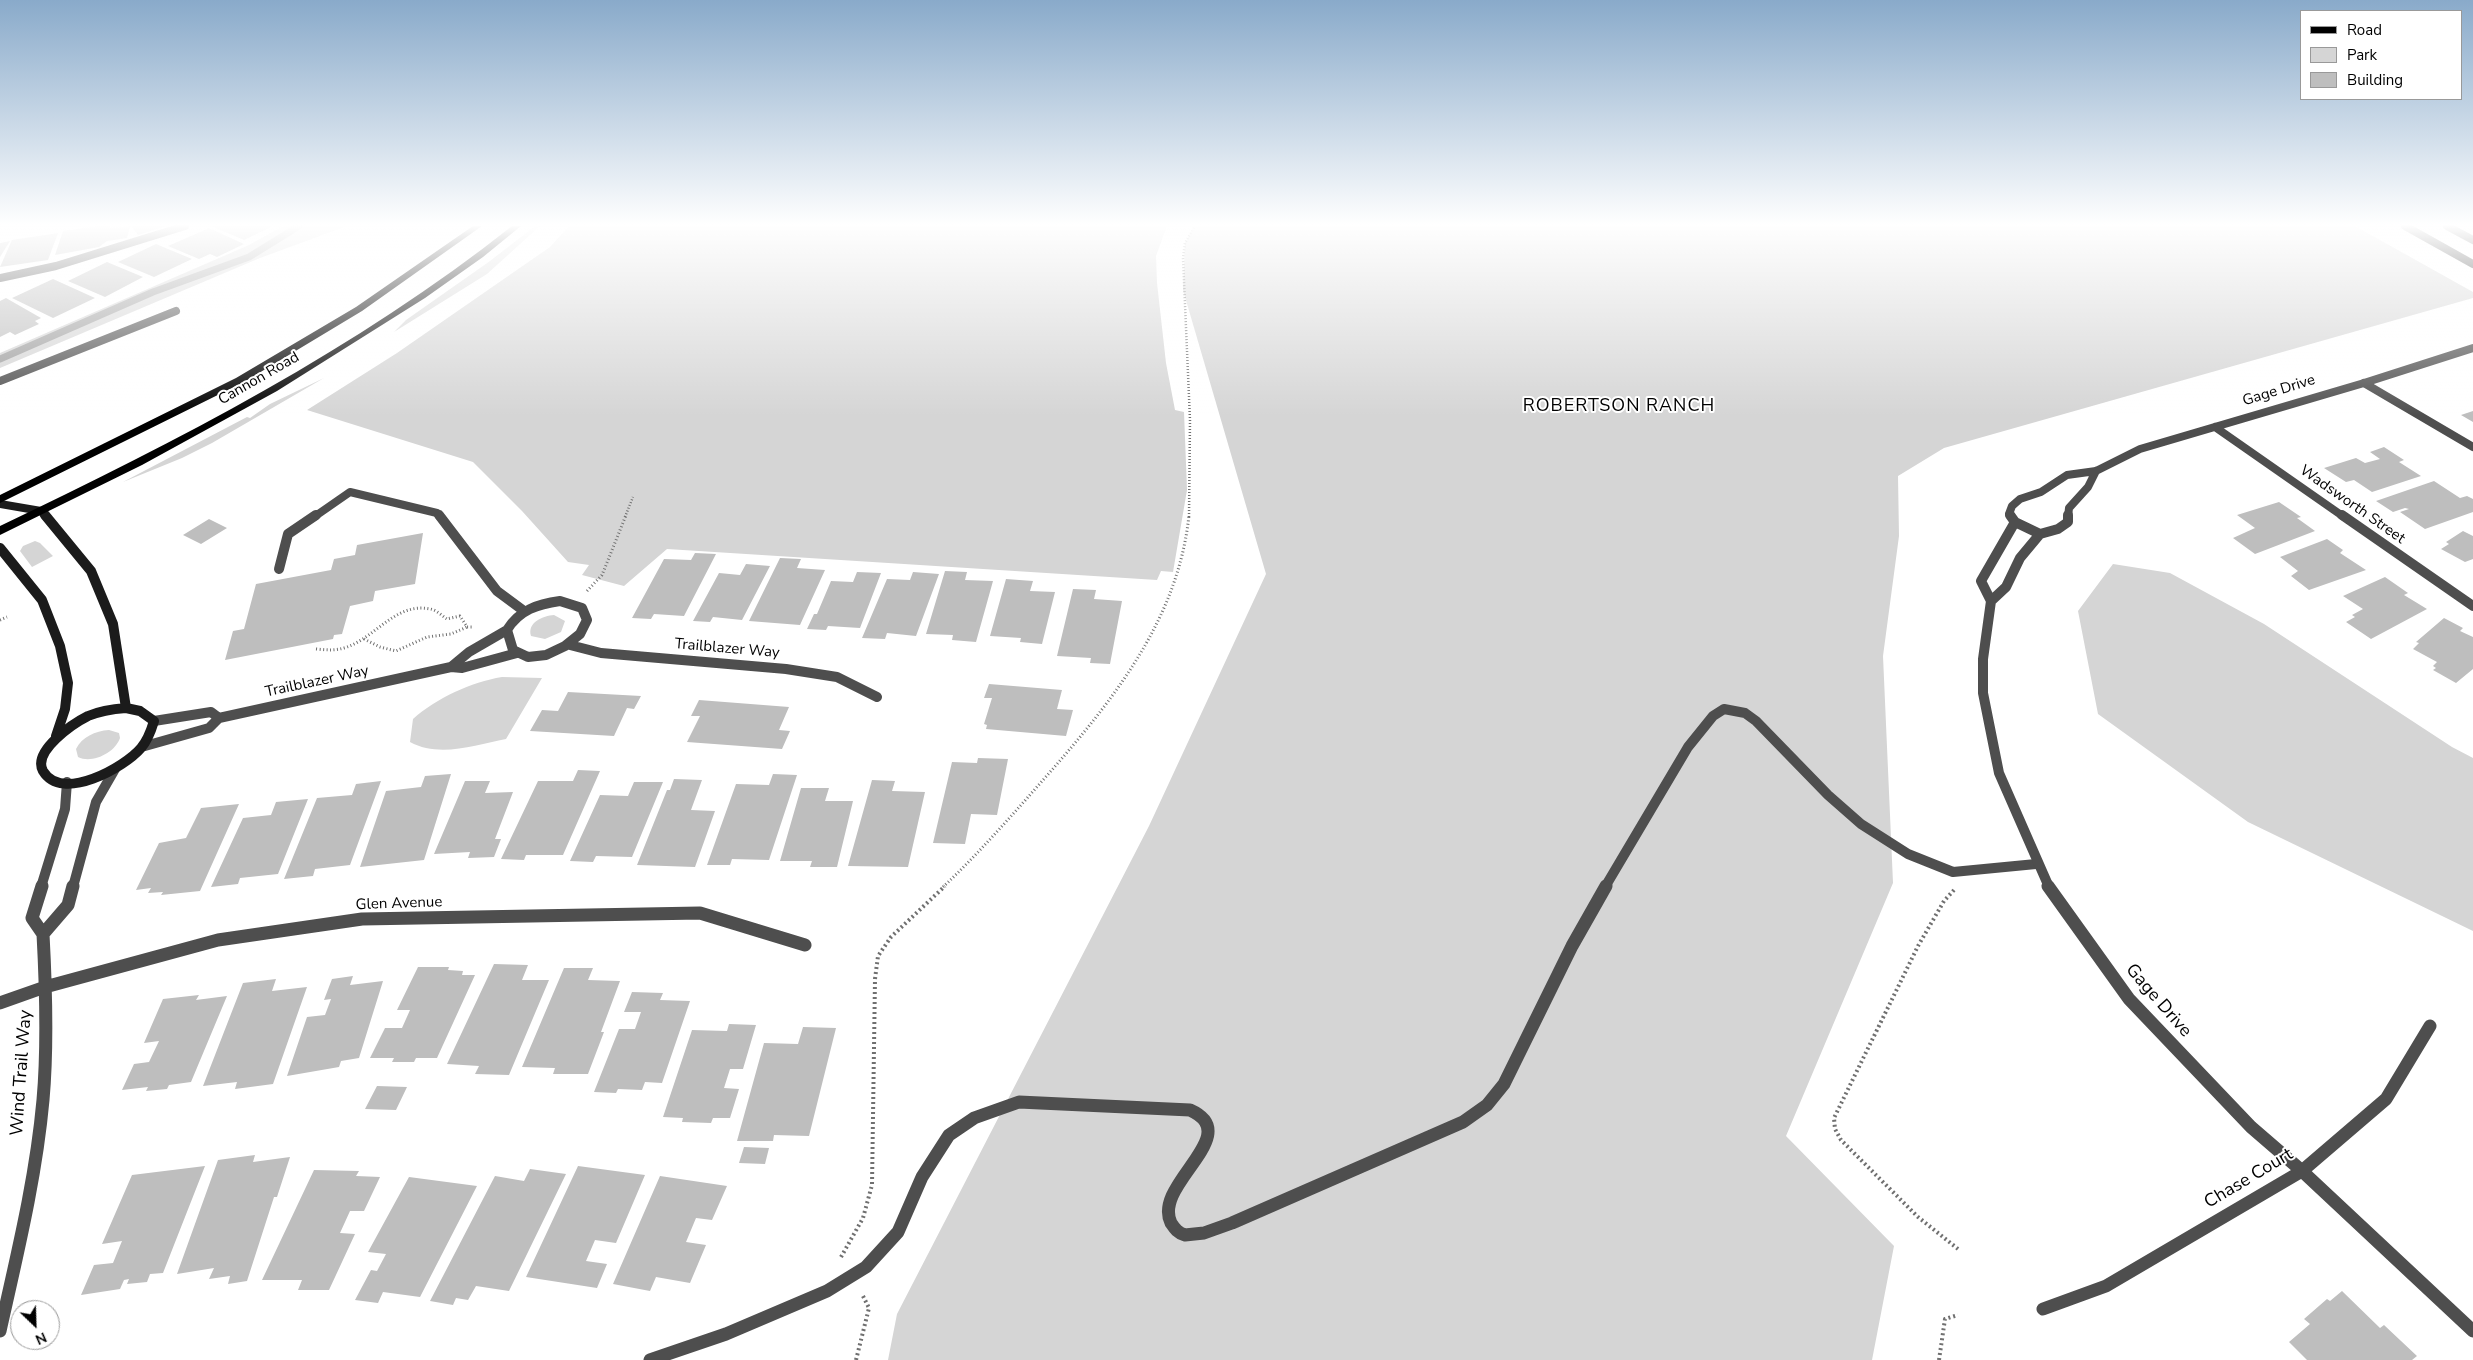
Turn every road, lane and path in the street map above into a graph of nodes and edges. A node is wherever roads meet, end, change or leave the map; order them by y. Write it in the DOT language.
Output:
graph roads {
  1 [pos="387,289"];
  2 [pos="429,289"];
  3 [pos="1184,289"];
  4 [pos="176,311"];
  5 [pos="2473,348"];
  6 [pos="0,382"];
  7 [pos="2364,383"];
  8 [pos="2215,427"];
  9 [pos="2473,447"];
  10 [pos="2096,471"];
  11 [pos="634,497"];
  12 [pos="0,499"];
  13 [pos="0,504"];
  14 [pos="41,511"];
  15 [pos="2015,522"];
  16 [pos="0,531"];
  17 [pos="2040,534"];
  18 [pos="0,548"];
  19 [pos="279,569"];
  20 [pos="1991,601"];
  21 [pos="574,604"];
  22 [pos="2473,606"];
  23 [pos="524,611"];
  24 [pos="7,617"];
  25 [pos="0,620"];
  26 [pos="467,627"];
  27 [pos="480,628"];
  28 [pos="507,630"];
  29 [pos="364,639"];
  30 [pos="570,645"];
  31 [pos="316,650"];
  32 [pos="517,653"];
  33 [pos="451,667"];
  34 [pos="877,697"];
  35 [pos="126,708"];
  36 [pos="219,718"];
  37 [pos="154,721"];
  38 [pos="56,736"];
  39 [pos="145,746"];
  40 [pos="115,769"];
  41 [pos="67,782"];
  42 [pos="2036,864"];
  43 [pos="1975,871"];
  44 [pos="43,934"];
  45 [pos="805,945"];
  46 [pos="45,987"];
  47 [pos="0,1003"];
  48 [pos="2430,1026"];
  49 [pos="2302,1171"];
  50 [pos="1958,1249"];
  51 [pos="839,1260"];
  52 [pos="863,1296"];
  53 [pos="2043,1309"];
  54 [pos="1958,1315"];
  55 [pos="0,1331"];
  56 [pos="2473,1331"];
  57 [pos="650,1360"];
  58 [pos="856,1360"];
  59 [pos="1939,1360"];
  1 -- 12 [label="main road, Cannon Road"];
  2 -- 14 [label="main road, Cannon Road"];
  3 -- 51 [label="path"];
  4 -- 6 [label="street"];
  5 -- 7 [label="street, Gage Drive"];
  7 -- 8 [label="street, Gage Drive"];
  7 -- 9 [label="street"];
  8 -- 10 [label="street, Gage Drive"];
  8 -- 22 [label="street, Wadsworth Street"];
  10 -- 15 [label="street, Gage Drive"];
  10 -- 17 [label="street"];
  11 -- 21 [label="path"];
  13 -- 14 [label="street"];
  14 -- 16 [label="main road, Cannon Road"];
  14 -- 35 [label="street"];
  15 -- 17 [label="street"];
  15 -- 20 [label="street, Gage Drive"];
  17 -- 20 [label="street"];
  18 -- 38 [label="street"];
  19 -- 23 [label="street"];
  20 -- 42 [label="street, Gage Drive"];
  21 -- 23 [label="street"];
  21 -- 30 [label="street"];
  23 -- 28 [label="street"];
  24 -- 25 [label="path"];
  26 -- 27 [label="path"];
  26 -- 29 [label="path"];
  26 -- 29 [label="path"];
  28 -- 32 [label="street"];
  28 -- 33 [label="street, Trailblazer Way"];
  29 -- 31 [label="path"];
  30 -- 32 [label="street"];
  30 -- 34 [label="street, Trailblazer Way"];
  32 -- 33 [label="street, Trailblazer Way"];
  33 -- 36 [label="street, Trailblazer Way"];
  35 -- 37 [label="street"];
  35 -- 38 [label="street"];
  36 -- 37 [label="street, Trailblazer Way"];
  36 -- 39 [label="street, Trailblazer Way"];
  37 -- 39 [label="street"];
  38 -- 41 [label="street"];
  39 -- 40 [label="street"];
  40 -- 41 [label="street"];
  40 -- 44 [label="street"];
  41 -- 44 [label="street, Wind Trail Way"];
  42 -- 43 [label="street"];
  42 -- 49 [label="street, Gage Drive"];
  43 -- 50 [label="path"];
  43 -- 57 [label="street"];
  44 -- 46 [label="street, Wind Trail Way"];
  45 -- 46 [label="street, Glen Avenue"];
  46 -- 47 [label="street, Glen Avenue"];
  46 -- 55 [label="street, Wind Trail Way"];
  48 -- 49 [label="street, Chase Court"];
  49 -- 53 [label="street, Chase Court"];
  49 -- 56 [label="street, Gage Drive"];
  52 -- 58 [label="path"];
  54 -- 59 [label="path"];
}
